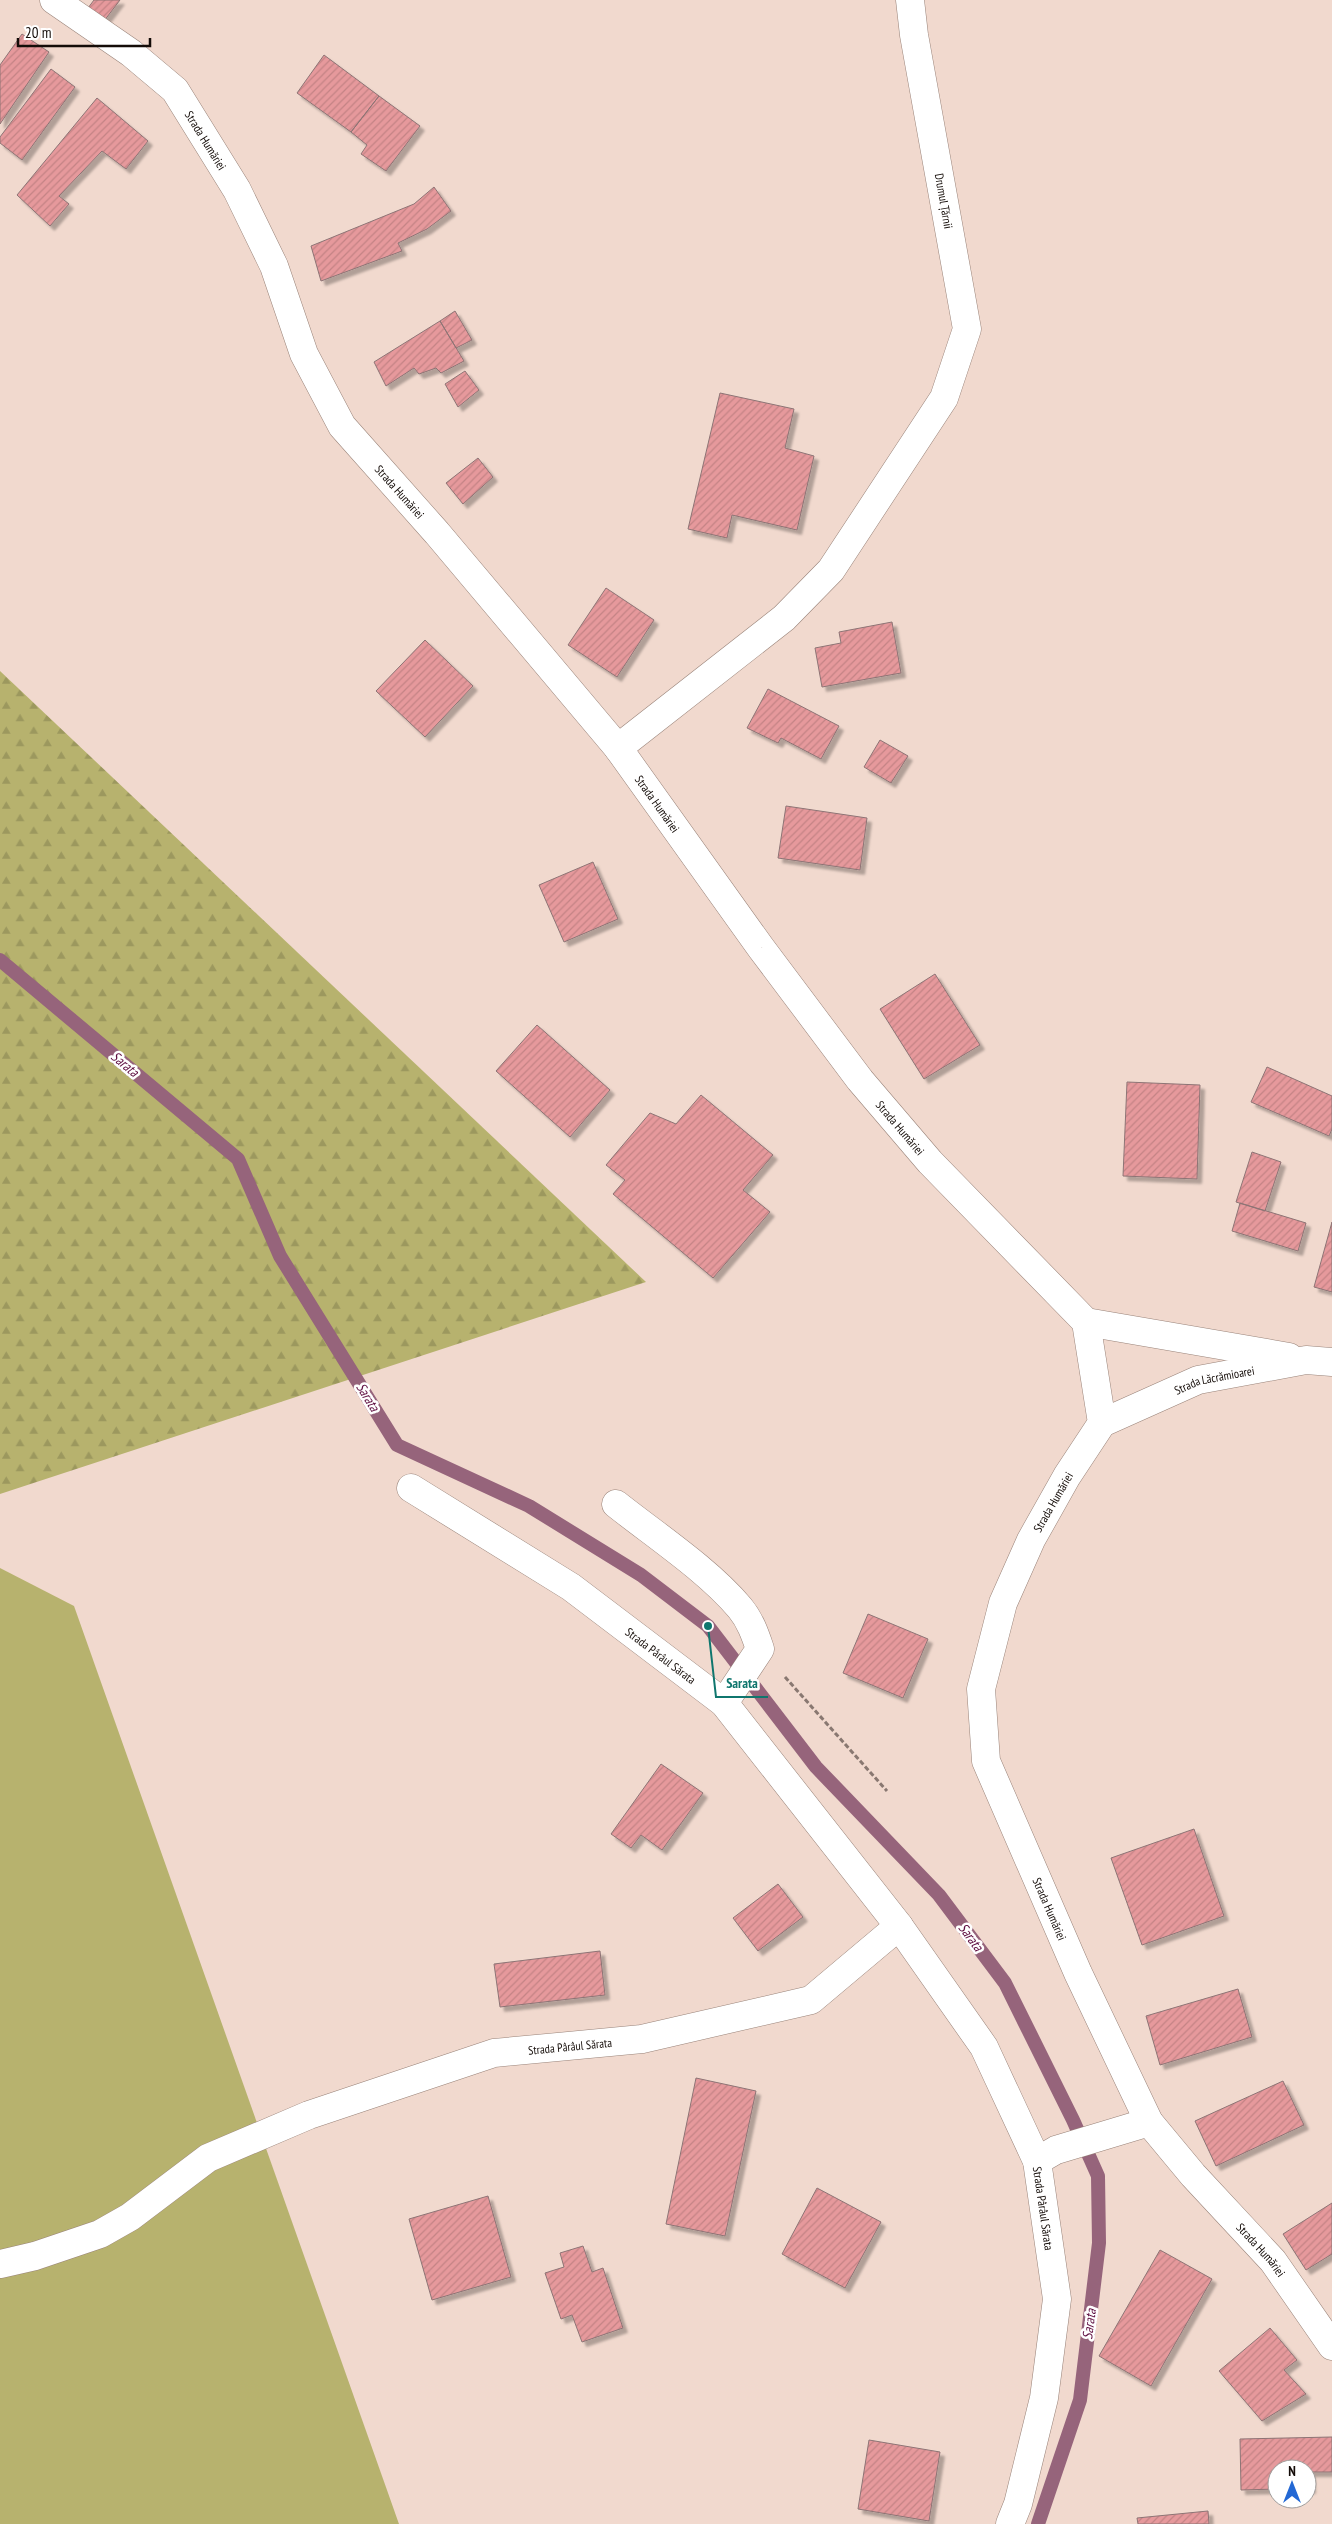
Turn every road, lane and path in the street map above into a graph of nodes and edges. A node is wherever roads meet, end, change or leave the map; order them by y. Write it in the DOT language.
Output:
graph roads {
  1 [pos="54,0"];
  2 [pos="910,0"];
  3 [pos="618,748"];
  4 [pos="1086,1322"];
  5 [pos="1319,1361"];
  6 [pos="1102,1423"];
  7 [pos="411,1488"];
  8 [pos="616,1504"];
  9 [pos="758,1652"];
  10 [pos="728,1697"];
  11 [pos="887,1791"];
  12 [pos="899,1926"];
  13 [pos="1149,2122"];
  14 [pos="1047,2156"];
  15 [pos="0,2264"];
  16 [pos="1332,2346"];
  17 [pos="1010,2524"];
  1 -- 3 [label="street, Strada Humăriei"];
  2 -- 3 [label="street, Drumul Țărnii"];
  3 -- 4 [label="street, Strada Humăriei"];
  4 -- 5 [label="street"];
  4 -- 6 [label="street"];
  5 -- 6 [label="street, Strada Lăcrămioarei"];
  6 -- 13 [label="street, Strada Humăriei"];
  7 -- 10 [label="street, Strada Pârâul Sărata"];
  8 -- 9 [label="street"];
  9 -- 10 [label="street"];
  9 -- 11 [label="path"];
  10 -- 12 [label="street, Strada Pârâul Sărata"];
  12 -- 14 [label="street, Strada Pârâul Sărata"];
  12 -- 15 [label="street, Strada Pârâul Sărata"];
  13 -- 14 [label="street"];
  13 -- 16 [label="street, Strada Humăriei"];
  14 -- 17 [label="street, Strada Pârâul Sărata"];
}
